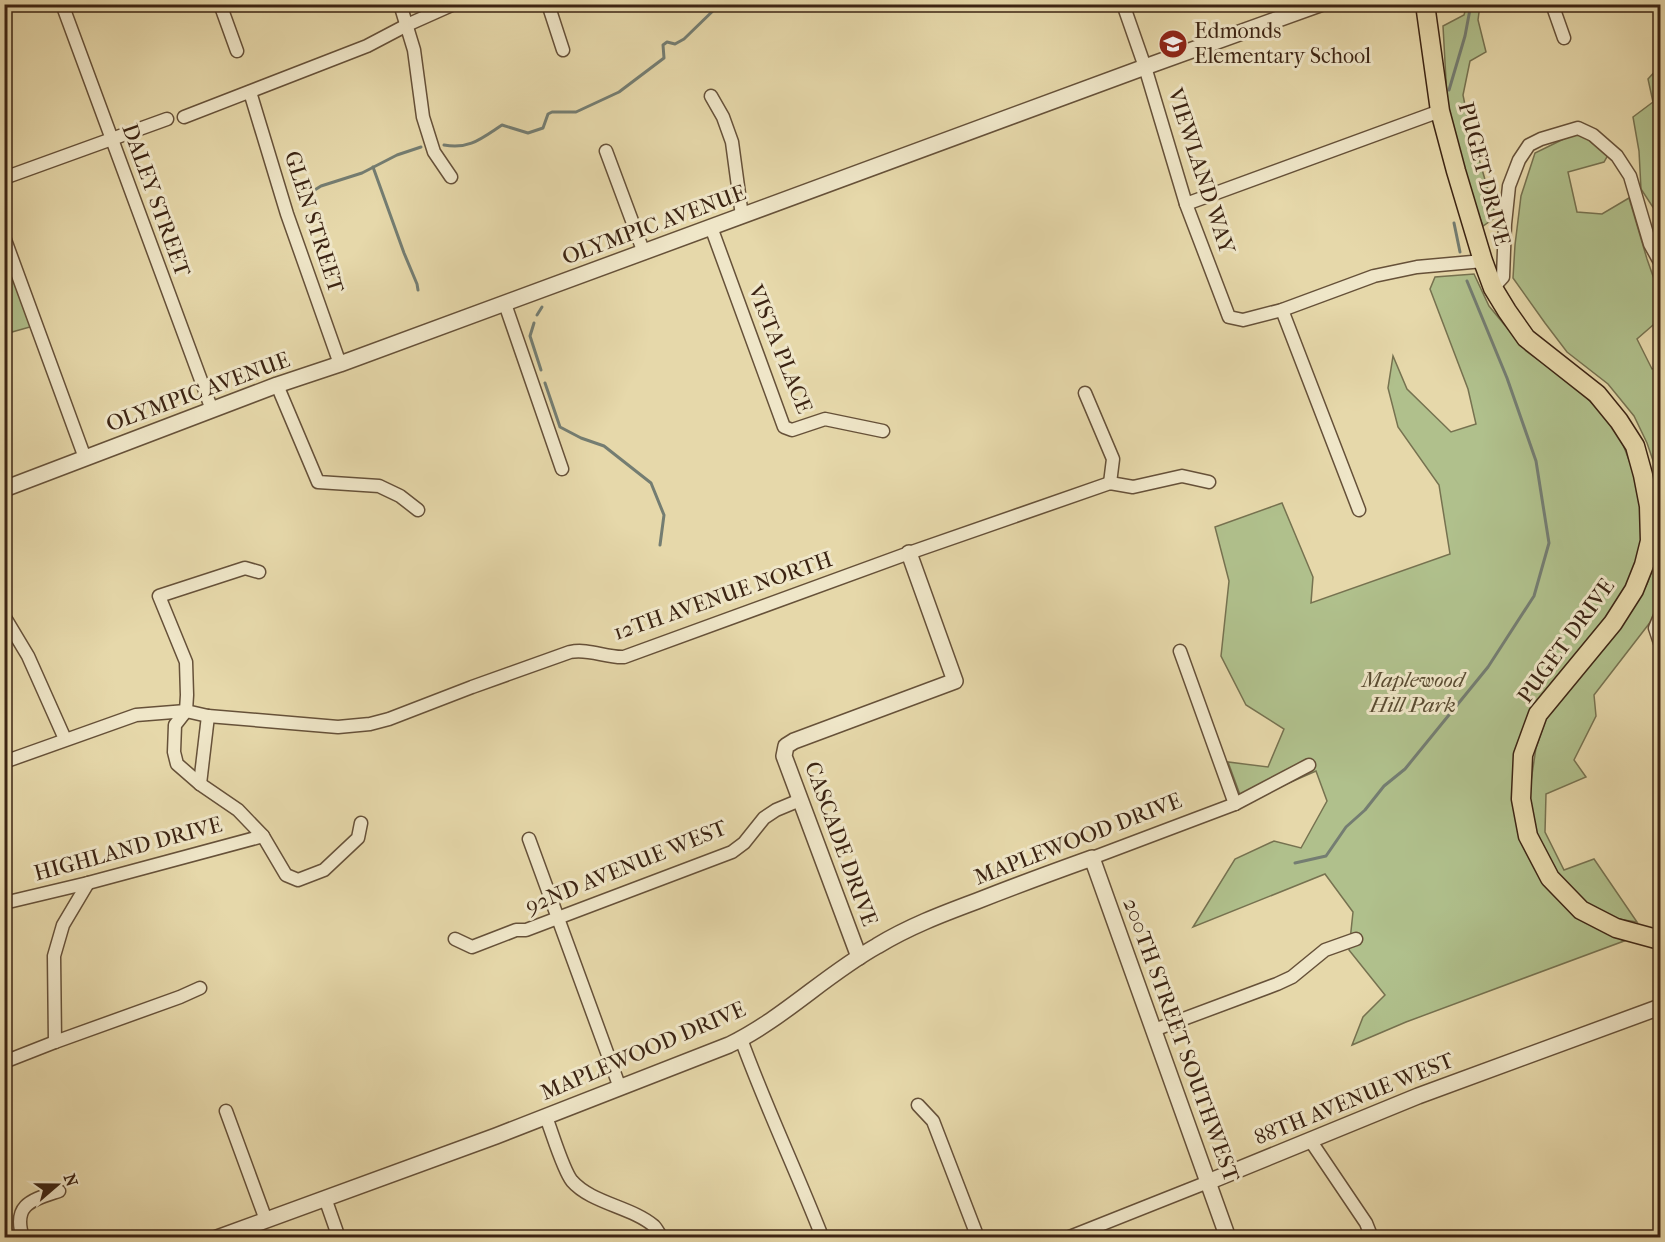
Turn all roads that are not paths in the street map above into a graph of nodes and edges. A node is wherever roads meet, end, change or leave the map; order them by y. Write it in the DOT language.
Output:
graph roads {
  1 [pos="62,4"];
  2 [pos="220,4"];
  3 [pos="399,4"];
  4 [pos="454,4"];
  5 [pos="548,4"];
  6 [pos="1123,4"];
  7 [pos="1320,4"];
  8 [pos="1425,4"];
  9 [pos="1552,4"];
  10 [pos="407,25"];
  11 [pos="1564,38"];
  12 [pos="563,50"];
  13 [pos="237,51"];
  14 [pos="1145,67"];
  15 [pos="250,92"];
  16 [pos="711,96"];
  17 [pos="1440,111"];
  18 [pos="184,117"];
  19 [pos="167,119"];
  20 [pos="111,139"];
  21 [pos="606,151"];
  22 [pos="451,177"];
  23 [pos="4,178"];
  24 [pos="1186,204"];
  25 [pos="742,216"];
  26 [pos="711,227"];
  27 [pos="4,237"];
  28 [pos="644,253"];
  29 [pos="1483,261"];
  30 [pos="1660,262"];
  31 [pos="1493,288"];
  32 [pos="505,304"];
  33 [pos="1282,310"];
  34 [pos="340,364"];
  35 [pos="278,385"];
  36 [pos="1085,393"];
  37 [pos="212,410"];
  38 [pos="883,431"];
  39 [pos="85,458"];
  40 [pos="562,469"];
  41 [pos="1209,482"];
  42 [pos="1110,483"];
  43 [pos="4,489"];
  44 [pos="418,510"];
  45 [pos="1359,510"];
  46 [pos="909,553"];
  47 [pos="260,572"];
  48 [pos="4,615"];
  49 [pos="1660,616"];
  50 [pos="1660,643"];
  51 [pos="1180,651"];
  52 [pos="186,711"];
  53 [pos="208,716"];
  54 [pos="64,739"];
  55 [pos="4,762"];
  56 [pos="1309,765"];
  57 [pos="200,784"];
  58 [pos="800,800"];
  59 [pos="1235,804"];
  60 [pos="361,823"];
  61 [pos="263,836"];
  62 [pos="529,839"];
  63 [pos="1092,858"];
  64 [pos="88,883"];
  65 [pos="4,903"];
  66 [pos="558,918"];
  67 [pos="455,939"];
  68 [pos="1356,939"];
  69 [pos="1660,940"];
  70 [pos="859,957"];
  71 [pos="201,988"];
  72 [pos="1660,1007"];
  73 [pos="1154,1030"];
  74 [pos="741,1039"];
  75 [pos="55,1042"];
  76 [pos="4,1062"];
  77 [pos="620,1088"];
  78 [pos="918,1105"];
  79 [pos="226,1112"];
  80 [pos="546,1117"];
  81 [pos="1310,1140"];
  82 [pos="1208,1182"];
  83 [pos="59,1191"];
  84 [pos="325,1198"];
  85 [pos="266,1220"];
  86 [pos="821,1234"];
  87 [pos="23,1238"];
  88 [pos="217,1238"];
  89 [pos="339,1238"];
  90 [pos="662,1238"];
  91 [pos="978,1238"];
  92 [pos="1067,1238"];
  93 [pos="1228,1238"];
  94 [pos="1372,1238"];
  1 -- 20 [label="street, DALEY STREET"];
  2 -- 13 [label="street"];
  3 -- 10 [label="street"];
  4 -- 10 [label="street"];
  5 -- 12 [label="street"];
  6 -- 14 [label="street, VIEWLAND WAY"];
  7 -- 14 [label="street, OLYMPIC AVENUE"];
  8 -- 17 [label="main road, PUGET DRIVE"];
  9 -- 11 [label="street"];
  10 -- 15 [label="street"];
  10 -- 22 [label="street"];
  14 -- 24 [label="street, VIEWLAND WAY"];
  14 -- 25 [label="street, OLYMPIC AVENUE"];
  15 -- 18 [label="street"];
  15 -- 34 [label="street, GLEN STREET"];
  16 -- 25 [label="street"];
  17 -- 24 [label="street"];
  17 -- 29 [label="main road, PUGET DRIVE"];
  19 -- 20 [label="street"];
  20 -- 23 [label="street"];
  20 -- 37 [label="street, DALEY STREET"];
  21 -- 28 [label="street"];
  24 -- 33 [label="street, VIEWLAND WAY"];
  25 -- 26 [label="street, OLYMPIC AVENUE"];
  26 -- 28 [label="street, OLYMPIC AVENUE"];
  26 -- 38 [label="street, VISTA PLACE"];
  27 -- 39 [label="street"];
  28 -- 32 [label="street, OLYMPIC AVENUE"];
  29 -- 31 [label="main road, PUGET DRIVE"];
  29 -- 33 [label="street"];
  30 -- 31 [label="street"];
  31 -- 69 [label="main road, PUGET DRIVE"];
  32 -- 34 [label="street, OLYMPIC AVENUE"];
  32 -- 40 [label="street"];
  33 -- 45 [label="street"];
  34 -- 35 [label="street, OLYMPIC AVENUE"];
  35 -- 37 [label="street, OLYMPIC AVENUE"];
  35 -- 44 [label="street"];
  36 -- 42 [label="street"];
  37 -- 39 [label="street, OLYMPIC AVENUE"];
  39 -- 43 [label="street, OLYMPIC AVENUE"];
  41 -- 42 [label="street, 12TH AVENUE NORTH"];
  42 -- 46 [label="street, 12TH AVENUE NORTH"];
  46 -- 53 [label="street, 12TH AVENUE NORTH"];
  46 -- 58 [label="street, CASCADE DRIVE"];
  47 -- 52 [label="street"];
  48 -- 54 [label="street"];
  49 -- 50 [label="street"];
  51 -- 59 [label="street"];
  52 -- 53 [label="street, 12TH AVENUE NORTH"];
  52 -- 54 [label="street, 12TH AVENUE NORTH"];
  52 -- 57 [label="street, HIGHLAND DRIVE"];
  53 -- 57 [label="street, HIGHLAND DRIVE"];
  54 -- 55 [label="street, 12TH AVENUE NORTH"];
  56 -- 59 [label="street, MAPLEWOOD DRIVE"];
  57 -- 61 [label="street, HIGHLAND DRIVE"];
  58 -- 66 [label="street, 92ND AVENUE WEST"];
  58 -- 70 [label="street, CASCADE DRIVE"];
  59 -- 63 [label="street, MAPLEWOOD DRIVE"];
  60 -- 61 [label="street, HIGHLAND DRIVE"];
  61 -- 64 [label="street, HIGHLAND DRIVE"];
  62 -- 66 [label="street"];
  63 -- 70 [label="street, MAPLEWOOD DRIVE"];
  63 -- 73 [label="street, 200TH STREET SOUTHWEST"];
  64 -- 65 [label="street, HIGHLAND DRIVE"];
  64 -- 75 [label="street"];
  66 -- 67 [label="street, 92ND AVENUE WEST"];
  66 -- 77 [label="street"];
  68 -- 73 [label="street"];
  70 -- 74 [label="street, MAPLEWOOD DRIVE"];
  71 -- 75 [label="street"];
  72 -- 81 [label="street, 88TH AVENUE WEST"];
  73 -- 82 [label="street, 200TH STREET SOUTHWEST"];
  74 -- 77 [label="street, MAPLEWOOD DRIVE"];
  74 -- 86 [label="street"];
  75 -- 76 [label="street"];
  77 -- 80 [label="street, MAPLEWOOD DRIVE"];
  78 -- 91 [label="street"];
  79 -- 85 [label="street"];
  80 -- 84 [label="street, MAPLEWOOD DRIVE"];
  80 -- 90 [label="street"];
  81 -- 82 [label="street, 88TH AVENUE WEST"];
  81 -- 94 [label="street"];
  82 -- 92 [label="street, 88TH AVENUE WEST"];
  82 -- 93 [label="street, 200TH STREET SOUTHWEST"];
  83 -- 87 [label="street"];
  84 -- 85 [label="street, MAPLEWOOD DRIVE"];
  84 -- 89 [label="street"];
  85 -- 88 [label="street, MAPLEWOOD DRIVE"];
}
